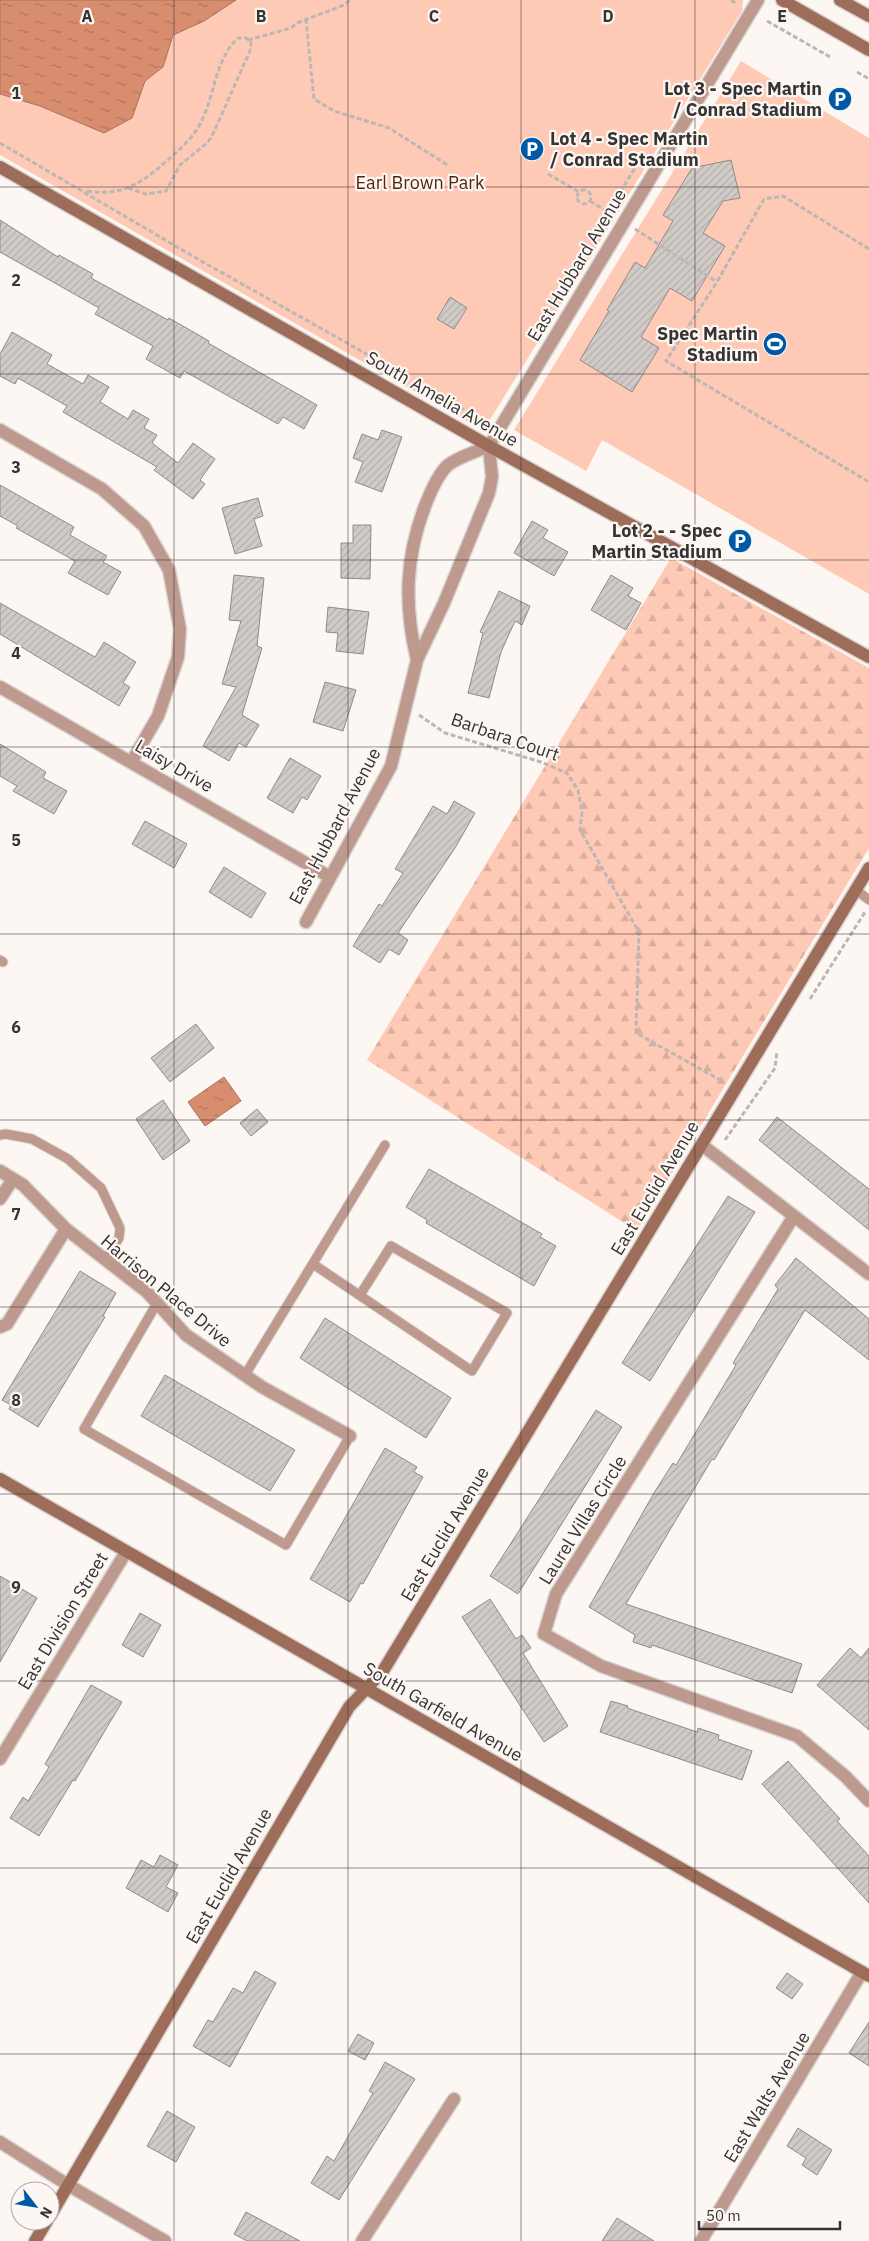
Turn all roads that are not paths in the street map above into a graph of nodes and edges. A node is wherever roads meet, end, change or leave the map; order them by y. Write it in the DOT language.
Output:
graph roads {
  1 [pos="758,0"];
  2 [pos="782,0"];
  3 [pos="840,0"];
  4 [pos="869,16"];
  5 [pos="869,50"];
  6 [pos="0,168"];
  7 [pos="0,430"];
  8 [pos="488,446"];
  9 [pos="869,657"];
  10 [pos="417,660"];
  11 [pos="0,687"];
  12 [pos="132,761"];
  13 [pos="869,868"];
  14 [pos="330,876"];
  15 [pos="856,890"];
  16 [pos="869,900"];
  17 [pos="306,922"];
  18 [pos="0,1135"];
  19 [pos="702,1145"];
  20 [pos="385,1146"];
  21 [pos="0,1171"];
  22 [pos="13,1179"];
  23 [pos="0,1198"];
  24 [pos="794,1216"];
  25 [pos="66,1230"];
  26 [pos="105,1260"];
  27 [pos="312,1264"];
  28 [pos="869,1274"];
  29 [pos="360,1296"];
  30 [pos="157,1303"];
  31 [pos="0,1327"];
  32 [pos="245,1375"];
  33 [pos="350,1436"];
  34 [pos="0,1479"];
  35 [pos="126,1552"];
  36 [pos="367,1688"];
  37 [pos="0,1759"];
  38 [pos="869,1801"];
  39 [pos="866,1974"];
  40 [pos="454,2098"];
  41 [pos="0,2142"];
  42 [pos="68,2185"];
  43 [pos="60,2199"];
  44 [pos="165,2241"];
  45 [pos="362,2241"];
  46 [pos="701,2241"];
  1 -- 8 [label="street, East Hubbard Avenue"];
  2 -- 5 [label="street"];
  3 -- 4 [label="street"];
  6 -- 8 [label="street, South Amelia Avenue"];
  7 -- 12 [label="street"];
  8 -- 9 [label="street, South Amelia Avenue"];
  8 -- 10 [label="street, East Hubbard Avenue"];
  8 -- 10 [label="street, East Hubbard Avenue"];
  10 -- 14 [label="street, East Hubbard Avenue"];
  11 -- 12 [label="street, Laisy Drive"];
  12 -- 14 [label="street, Laisy Drive"];
  13 -- 15 [label="street, East Euclid Avenue"];
  14 -- 17 [label="street, East Hubbard Avenue"];
  15 -- 16 [label="lane"];
  15 -- 19 [label="street, East Euclid Avenue"];
  18 -- 26 [label="lane"];
  19 -- 24 [label="street"];
  19 -- 36 [label="street, East Euclid Avenue"];
  20 -- 27 [label="lane"];
  21 -- 22 [label="street, Harrison Place Drive"];
  22 -- 23 [label="street"];
  22 -- 25 [label="street, Harrison Place Drive"];
  24 -- 28 [label="street"];
  24 -- 38 [label="street, Laurel Villas Circle"];
  25 -- 26 [label="street, Harrison Place Drive"];
  25 -- 31 [label="street"];
  26 -- 30 [label="street, Harrison Place Drive"];
  27 -- 29 [label="lane"];
  27 -- 32 [label="lane"];
  29 -- 29 [label="lane"];
  30 -- 32 [label="street, Harrison Place Drive"];
  30 -- 33 [label="lane"];
  32 -- 33 [label="street, Harrison Place Drive"];
  34 -- 35 [label="street, South Garfield Avenue"];
  35 -- 36 [label="street, South Garfield Avenue"];
  35 -- 37 [label="street, East Division Street"];
  36 -- 39 [label="street, South Garfield Avenue"];
  36 -- 42 [label="street, East Euclid Avenue"];
  39 -- 46 [label="street, East Walts Avenue"];
  40 -- 45 [label="street"];
  41 -- 42 [label="street"];
  42 -- 43 [label="street, East Euclid Avenue"];
  42 -- 44 [label="street"];
}
